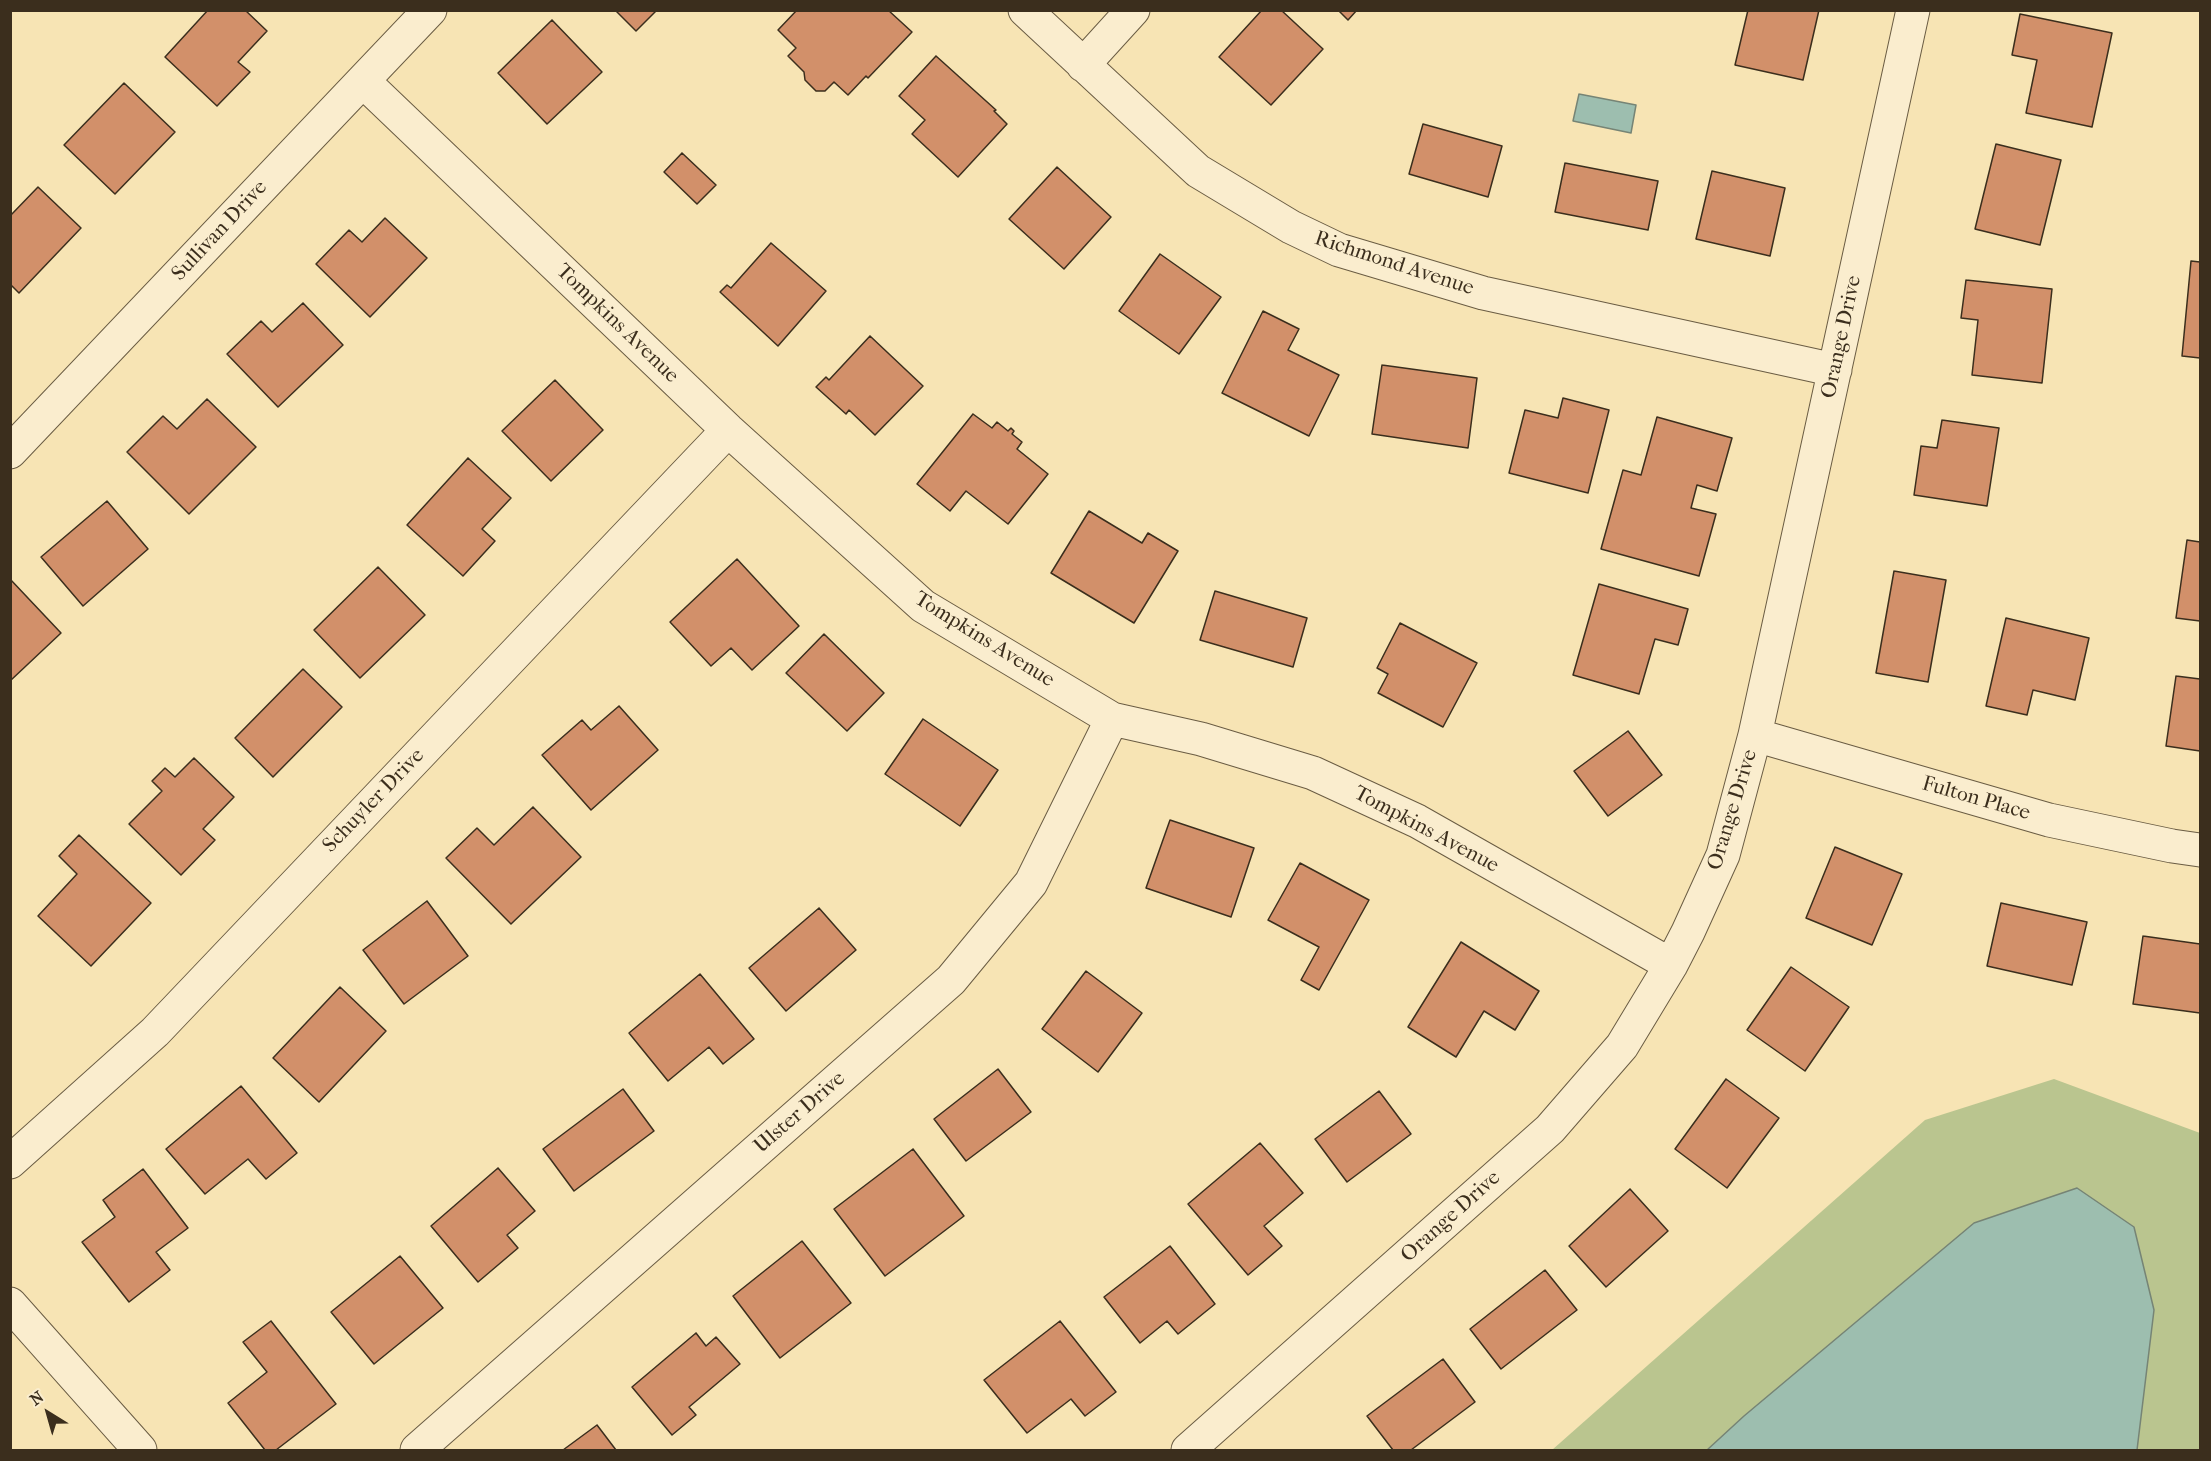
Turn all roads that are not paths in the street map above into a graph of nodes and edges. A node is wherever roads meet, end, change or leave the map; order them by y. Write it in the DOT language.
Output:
graph roads {
  1 [pos="430,10"];
  2 [pos="1025,10"];
  3 [pos="1132,10"];
  4 [pos="1912,10"];
  5 [pos="1083,65"];
  6 [pos="363,81"];
  7 [pos="1835,370"];
  8 [pos="728,430"];
  9 [pos="10,452"];
  10 [pos="1112,719"];
  11 [pos="1755,735"];
  12 [pos="2200,850"];
  13 [pos="1671,965"];
  14 [pos="10,1162"];
  15 [pos="10,1304"];
  16 [pos="140,1450"];
  17 [pos="417,1450"];
  18 [pos="1188,1450"];
  1 -- 6 [label="street, Sullivan Drive"];
  2 -- 5 [label="street, Richmond Avenue"];
  3 -- 5 [label="street"];
  4 -- 7 [label="street, Orange Drive"];
  5 -- 7 [label="street, Richmond Avenue"];
  6 -- 8 [label="street, Tompkins Avenue"];
  6 -- 9 [label="street, Sullivan Drive"];
  7 -- 11 [label="street, Orange Drive"];
  8 -- 10 [label="street, Tompkins Avenue"];
  8 -- 14 [label="street, Schuyler Drive"];
  10 -- 13 [label="street, Tompkins Avenue"];
  10 -- 17 [label="street, Ulster Drive"];
  11 -- 12 [label="street, Fulton Place"];
  11 -- 13 [label="street, Orange Drive"];
  13 -- 18 [label="street, Orange Drive"];
  15 -- 16 [label="street"];
}
